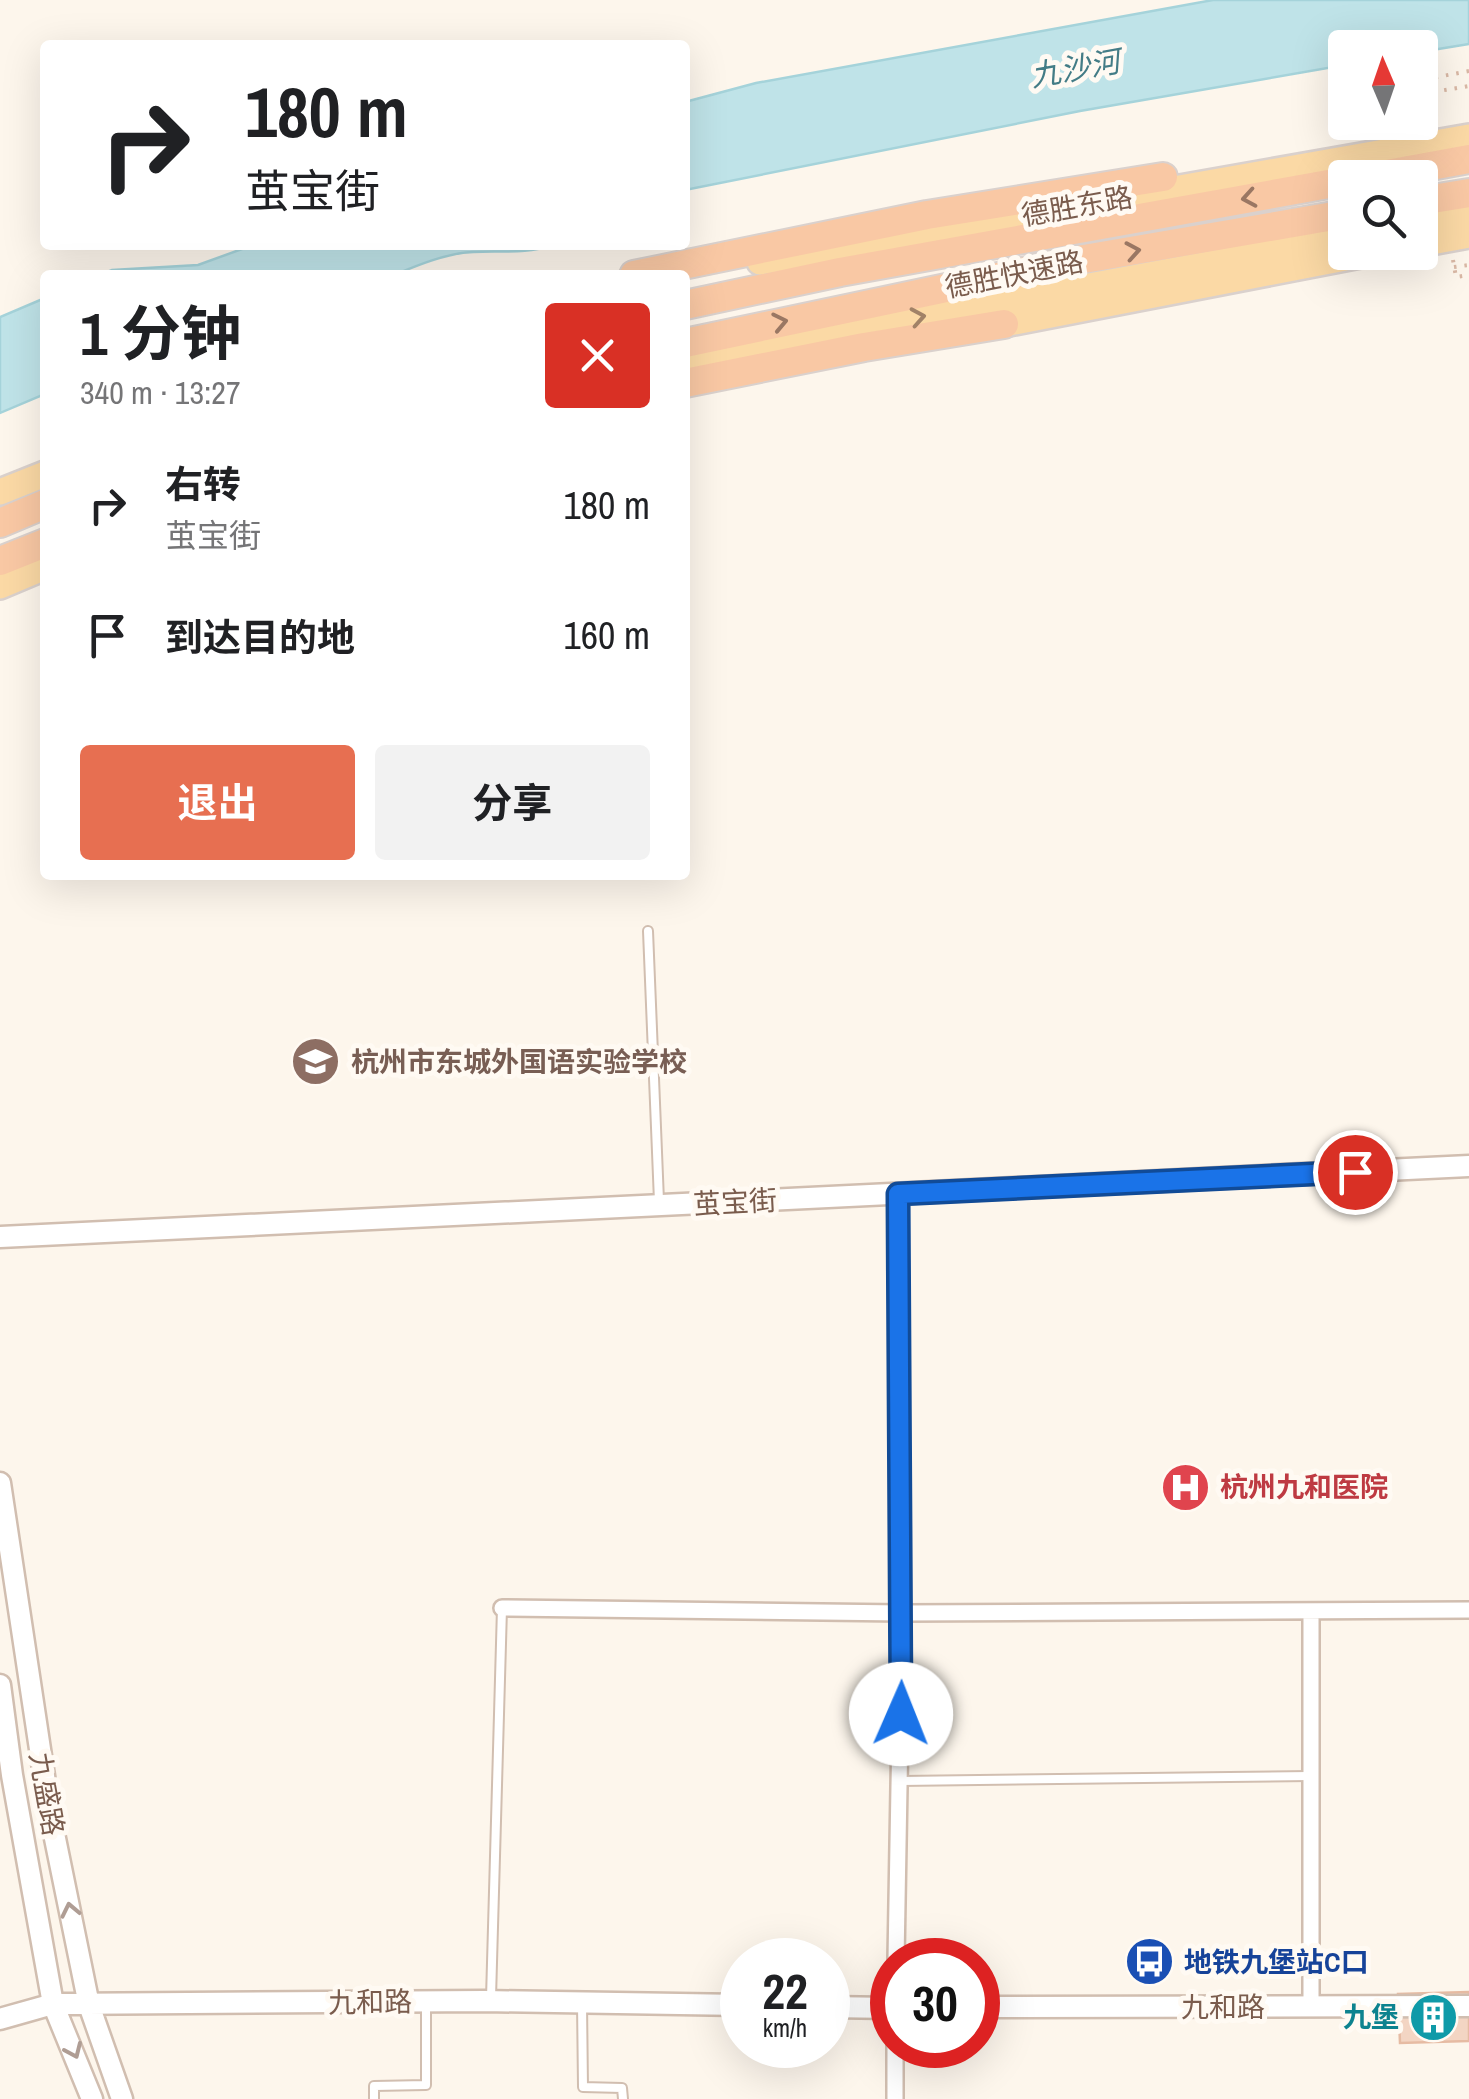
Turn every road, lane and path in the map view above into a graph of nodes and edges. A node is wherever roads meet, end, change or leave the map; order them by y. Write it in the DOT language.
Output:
graph roads {
  1 [pos="1469,71"];
  2 [pos="1469,86"];
  3 [pos="1469,137"];
  4 [pos="1469,159"];
  5 [pos="1392,160"];
  6 [pos="1438,162"];
  7 [pos="1328,173"];
  8 [pos="1328,176"];
  9 [pos="1164,177"];
  10 [pos="1328,177"];
  11 [pos="1469,193"];
  12 [pos="1438,199"];
  13 [pos="1469,216"];
  14 [pos="1328,217"];
  15 [pos="1438,222"];
  16 [pos="1469,235"];
  17 [pos="1438,241"];
  18 [pos="1328,243"];
  19 [pos="1452,258"];
  20 [pos="1328,261"];
  21 [pos="1469,264"];
  22 [pos="1454,267"];
  23 [pos="658,270"];
  24 [pos="1469,276"];
  25 [pos="690,277"];
  26 [pos="690,305"];
  27 [pos="1004,324"];
  28 [pos="690,342"];
  29 [pos="690,364"];
  30 [pos="690,381"];
  31 [pos="40,476"];
  32 [pos="0,492"];
  33 [pos="40,506"];
  34 [pos="0,523"];
  35 [pos="40,546"];
  36 [pos="0,561"];
  37 [pos="40,569"];
  38 [pos="0,586"];
  39 [pos="648,931"];
  40 [pos="1469,1166"];
  41 [pos="898,1194"];
  42 [pos="660,1205"];
  43 [pos="0,1237"];
  44 [pos="0,1482"];
  45 [pos="502,1608"];
  46 [pos="1469,1610"];
  47 [pos="1312,1611"];
  48 [pos="902,1613"];
  49 [pos="0,1685"];
  50 [pos="1311,1776"];
  51 [pos="900,1781"];
  52 [pos="896,1938"];
  53 [pos="491,2001"];
  54 [pos="426,2002"];
  55 [pos="582,2002"];
  56 [pos="53,2004"];
  57 [pos="720,2005"];
  58 [pos="89,2006"];
  59 [pos="1469,2006"];
  60 [pos="1000,2008"];
  61 [pos="1311,2008"];
  62 [pos="0,2019"];
  63 [pos="895,2068"];
  64 [pos="92,2099"];
  65 [pos="122,2099"];
  66 [pos="374,2099"];
  67 [pos="623,2099"];
  68 [pos="895,2099"];
  1 -- 2 [label="path"];
  3 -- 5 [label="main road, 德胜东路"];
  4 -- 6 [label="highway, 德胜快速路"];
  7 -- 9 [label="main road"];
  8 -- 25 [label="main road, 德胜东路"];
  9 -- 23 [label="highway"];
  10 -- 26 [label="highway, 德胜快速路, one-way"];
  11 -- 12 [label="highway"];
  13 -- 15 [label="main road"];
  28 -- 14 [label="highway, 德胜快速路, one-way"];
  16 -- 17 [label="main road"];
  29 -- 18 [label="main road, one-way"];
  19 -- 22 [label="path"];
  20 -- 27 [label="main road"];
  21 -- 22 [label="path"];
  22 -- 24 [label="path"];
  27 -- 30 [label="highway"];
  31 -- 32 [label="main road"];
  33 -- 34 [label="highway"];
  35 -- 36 [label="highway"];
  37 -- 38 [label="main road"];
  39 -- 42 [label="lane"];
  40 -- 41 [label="street, 茧宝街"];
  41 -- 42 [label="street, 茧宝街"];
  41 -- 48 [label="street"];
  42 -- 43 [label="street, 茧宝街"];
  58 -- 44 [label="street, 九盛路, one-way"];
  45 -- 48 [label="street"];
  45 -- 53 [label="lane"];
  46 -- 47 [label="street"];
  47 -- 48 [label="street"];
  47 -- 50 [label="street"];
  48 -- 51 [label="street"];
  49 -- 56 [label="street, 九盛路"];
  50 -- 51 [label="lane"];
  50 -- 61 [label="street"];
  51 -- 52 [label="street"];
  53 -- 54 [label="street, 九和路"];
  53 -- 55 [label="street, 九和路"];
  54 -- 58 [label="street, 九和路"];
  54 -- 66 [label="lane"];
  55 -- 57 [label="street, 九和路"];
  55 -- 67 [label="lane"];
  56 -- 58 [label="street, 九和路"];
  56 -- 62 [label="street, 九和路"];
  56 -- 64 [label="street, 九盛路, one-way"];
  58 -- 65 [label="street, 九盛路"];
  59 -- 61 [label="street, 九和路"];
  60 -- 61 [label="street, 九和路"];
  63 -- 68 [label="street"];
}
